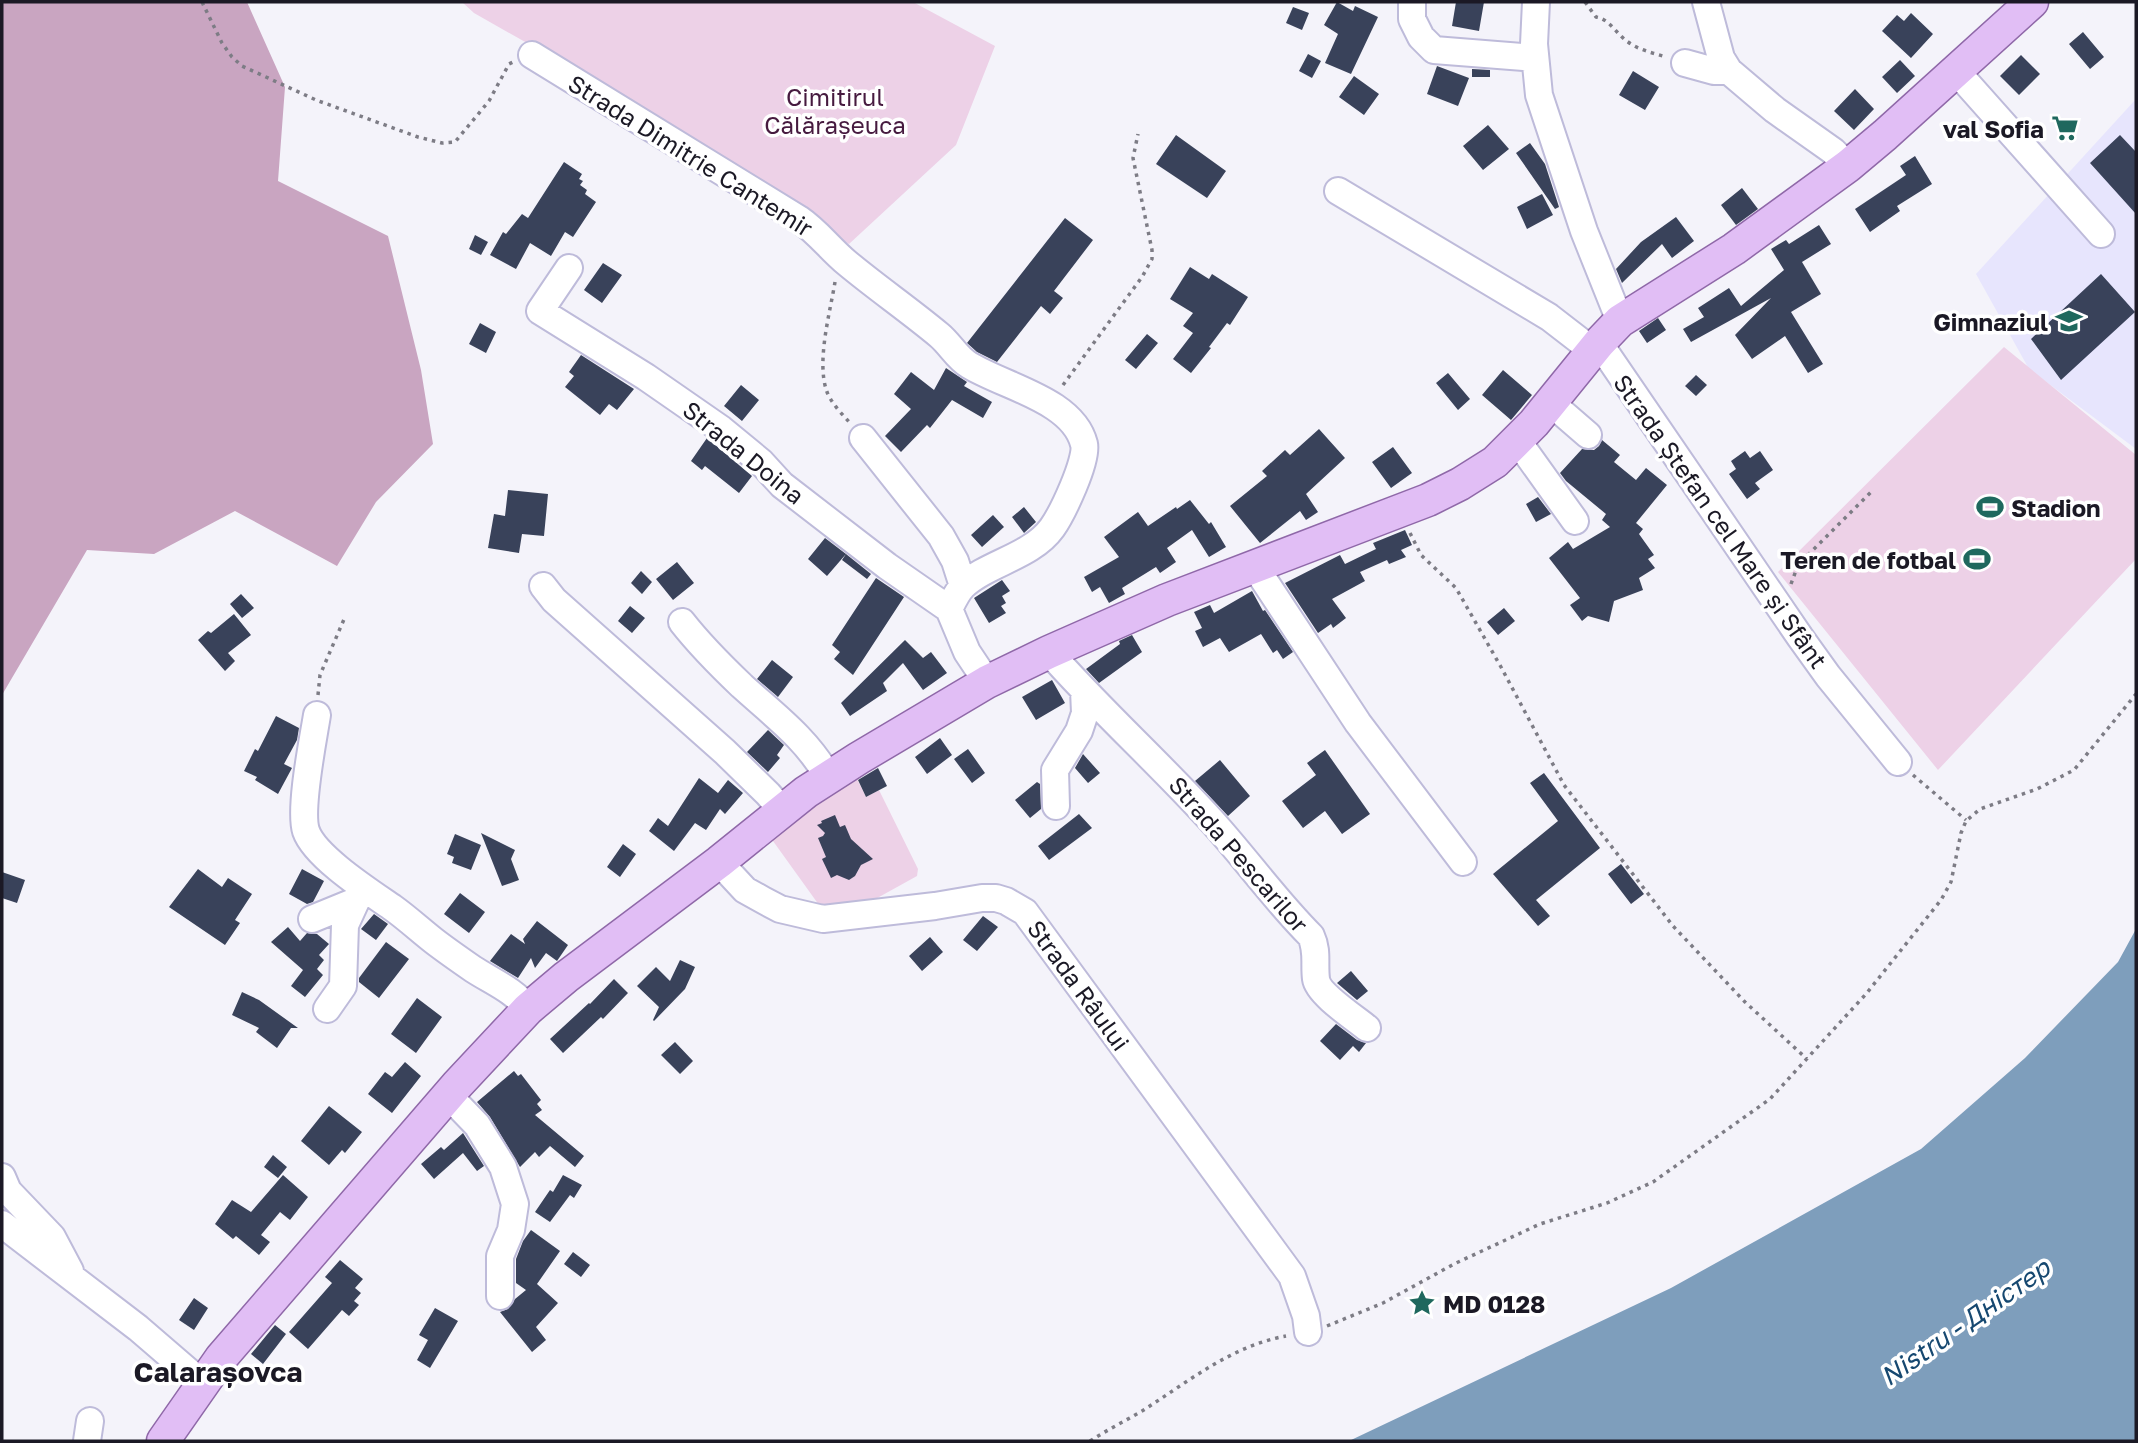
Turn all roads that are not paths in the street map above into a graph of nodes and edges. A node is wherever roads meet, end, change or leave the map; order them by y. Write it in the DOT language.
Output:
graph roads {
  1 [pos="1412,2"];
  2 [pos="1536,2"];
  3 [pos="1706,2"];
  4 [pos="2032,2"];
  5 [pos="532,55"];
  6 [pos="1535,58"];
  7 [pos="1685,63"];
  8 [pos="1729,71"];
  9 [pos="1956,71"];
  10 [pos="1848,166"];
  11 [pos="1338,191"];
  12 [pos="2101,234"];
  13 [pos="569,268"];
  14 [pos="1604,339"];
  15 [pos="1551,403"];
  16 [pos="1588,435"];
  17 [pos="863,438"];
  18 [pos="1517,440"];
  19 [pos="1576,521"];
  20 [pos="1254,565"];
  21 [pos="543,586"];
  22 [pos="956,597"];
  23 [pos="681,622"];
  24 [pos="1049,652"];
  25 [pos="988,682"];
  26 [pos="1084,690"];
  27 [pos="317,715"];
  28 [pos="1898,762"];
  29 [pos="828,778"];
  30 [pos="1056,806"];
  31 [pos="782,810"];
  32 [pos="719,862"];
  33 [pos="1463,862"];
  34 [pos="360,895"];
  35 [pos="312,919"];
  36 [pos="327,1009"];
  37 [pos="528,1009"];
  38 [pos="1367,1028"];
  39 [pos="447,1095"];
  40 [pos="2,1177"];
  41 [pos="2,1224"];
  42 [pos="74,1279"];
  43 [pos="500,1296"];
  44 [pos="1308,1332"];
  45 [pos="203,1384"];
  46 [pos="163,1441"];
  1 -- 6 [label="street"];
  2 -- 6 [label="street"];
  3 -- 8 [label="street"];
  4 -- 9 [label="main road, Strada Ștefan cel Mare și Sfânt"];
  5 -- 22 [label="street, Strada Dimitrie Cantemir"];
  6 -- 14 [label="street"];
  7 -- 8 [label="street"];
  8 -- 10 [label="street"];
  9 -- 10 [label="main road, Strada Ștefan cel Mare și Sfânt"];
  9 -- 12 [label="street"];
  10 -- 14 [label="main road, Strada Ștefan cel Mare și Sfânt"];
  11 -- 14 [label="street"];
  13 -- 22 [label="street, Strada Doina"];
  14 -- 15 [label="main road, Strada Ștefan cel Mare și Sfânt"];
  14 -- 28 [label="street, Strada Ștefan cel Mare și Sfânt"];
  15 -- 16 [label="street"];
  15 -- 18 [label="main road, Strada Ștefan cel Mare și Sfânt"];
  17 -- 22 [label="street"];
  18 -- 19 [label="street"];
  18 -- 20 [label="main road, Strada Ștefan cel Mare și Sfânt"];
  20 -- 24 [label="main road, Strada Ștefan cel Mare și Sfânt"];
  20 -- 33 [label="street"];
  21 -- 31 [label="street"];
  22 -- 25 [label="street"];
  23 -- 29 [label="street"];
  24 -- 25 [label="main road, Strada Ștefan cel Mare și Sfânt"];
  24 -- 26 [label="street, Strada Pescarilor"];
  25 -- 29 [label="main road, Strada Ștefan cel Mare și Sfânt"];
  26 -- 30 [label="street"];
  26 -- 38 [label="street, Strada Pescarilor"];
  27 -- 34 [label="street"];
  29 -- 31 [label="main road, Strada Ștefan cel Mare și Sfânt"];
  31 -- 32 [label="main road, Strada Ștefan cel Mare și Sfânt"];
  32 -- 37 [label="main road, Strada Ștefan cel Mare și Sfânt"];
  32 -- 44 [label="street, Strada Râului"];
  34 -- 35 [label="street"];
  34 -- 36 [label="street"];
  34 -- 37 [label="street"];
  37 -- 39 [label="main road, Strada Ștefan cel Mare și Sfânt"];
  39 -- 43 [label="street"];
  39 -- 45 [label="main road, Strada Ștefan cel Mare și Sfânt"];
  40 -- 42 [label="street"];
  41 -- 42 [label="street"];
  42 -- 45 [label="street"];
  45 -- 46 [label="main road, Strada Ștefan cel Mare și Sfânt"];
}
